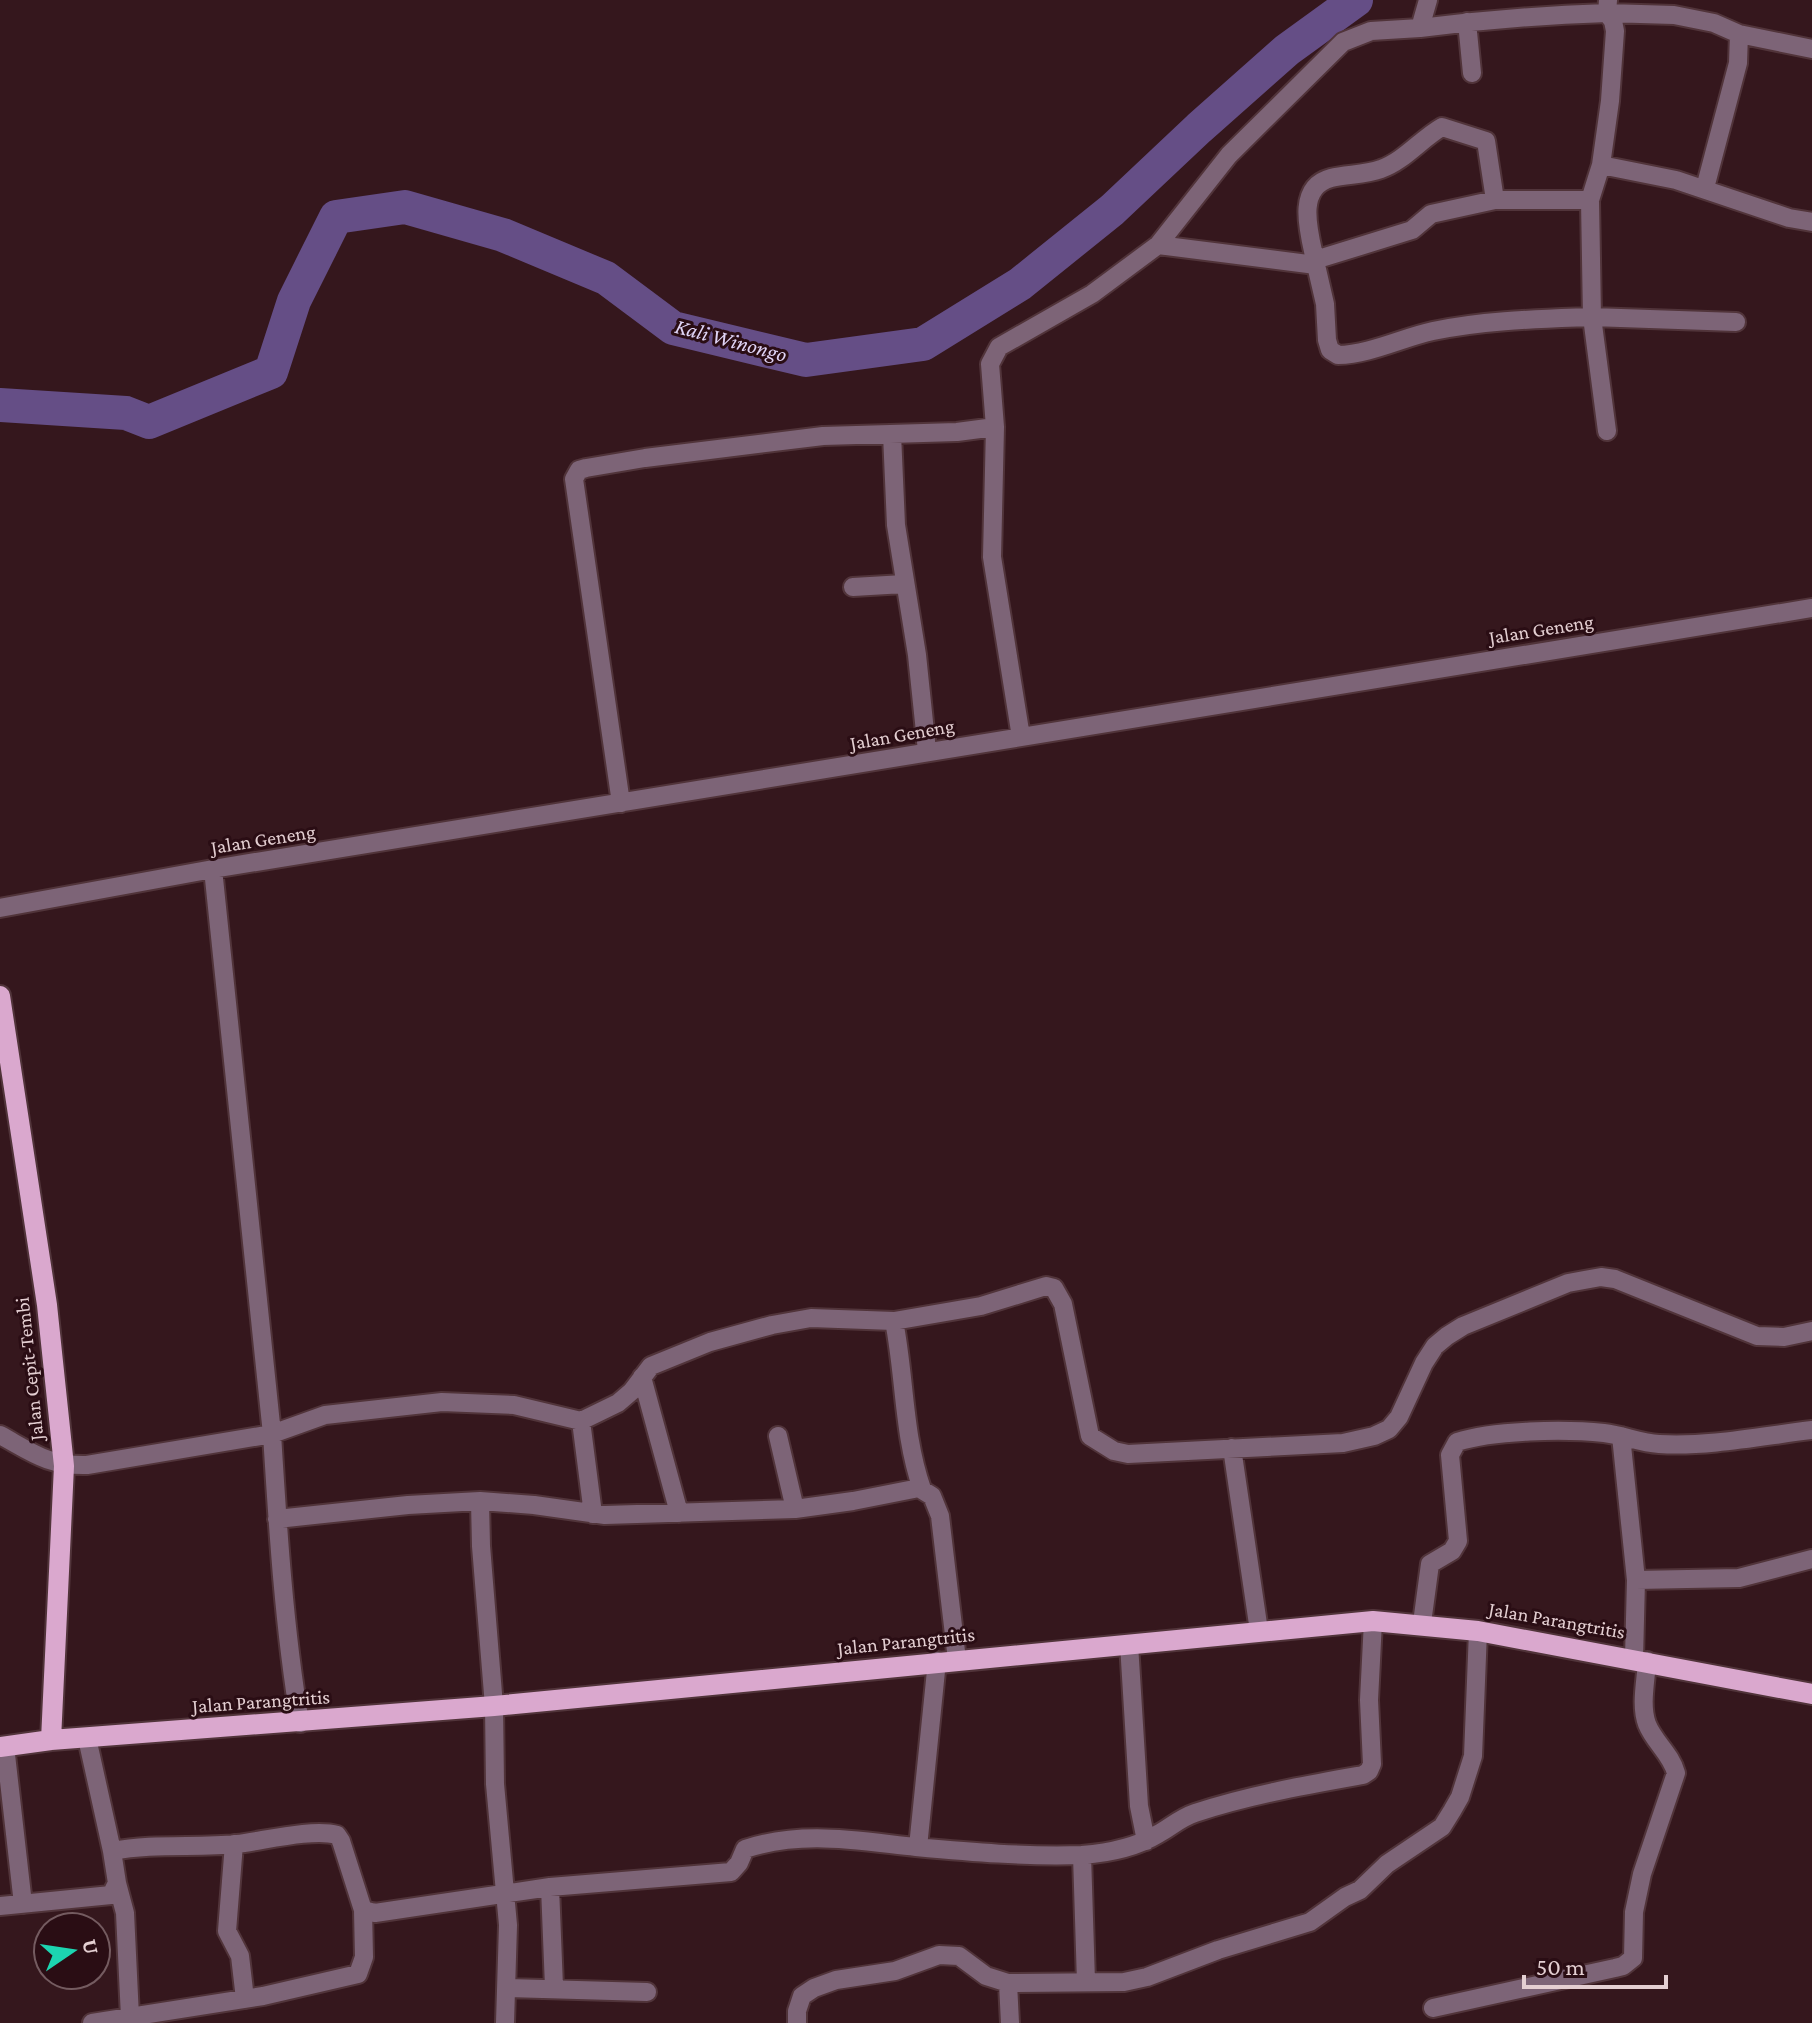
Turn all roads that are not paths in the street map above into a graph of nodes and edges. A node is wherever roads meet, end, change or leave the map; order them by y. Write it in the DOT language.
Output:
graph roads {
  1 [pos="1428,0"];
  2 [pos="1607,7"];
  3 [pos="1467,22"];
  4 [pos="1420,28"];
  5 [pos="1739,34"];
  6 [pos="1812,49"];
  7 [pos="1472,73"];
  8 [pos="1601,165"];
  9 [pos="1705,188"];
  10 [pos="1495,200"];
  11 [pos="1590,200"];
  12 [pos="1812,222"];
  13 [pos="1158,245"];
  14 [pos="1316,263"];
  15 [pos="1592,317"];
  16 [pos="1736,322"];
  17 [pos="995,427"];
  18 [pos="1607,431"];
  19 [pos="892,434"];
  20 [pos="904,584"];
  21 [pos="853,587"];
  22 [pos="1812,608"];
  23 [pos="1021,737"];
  24 [pos="927,751"];
  25 [pos="621,803"];
  26 [pos="213,869"];
  27 [pos="0,908"];
  28 [pos="0,996"];
  29 [pos="894,1321"];
  30 [pos="1812,1331"];
  31 [pos="642,1377"];
  32 [pos="581,1421"];
  33 [pos="1812,1430"];
  34 [pos="272,1434"];
  35 [pos="0,1435"];
  36 [pos="778,1436"];
  37 [pos="1621,1436"];
  38 [pos="1232,1448"];
  39 [pos="64,1466"];
  40 [pos="922,1489"];
  41 [pos="480,1501"];
  42 [pos="795,1509"];
  43 [pos="679,1513"];
  44 [pos="593,1514"];
  45 [pos="277,1519"];
  46 [pos="1812,1559"];
  47 [pos="1636,1580"];
  48 [pos="1373,1621"];
  49 [pos="1422,1623"];
  50 [pos="1259,1631"];
  51 [pos="1478,1631"];
  52 [pos="1129,1644"];
  53 [pos="947,1660"];
  54 [pos="1640,1660"];
  55 [pos="1812,1694"];
  56 [pos="494,1706"];
  57 [pos="300,1723"];
  58 [pos="87,1738"];
  59 [pos="51,1740"];
  60 [pos="3,1747"];
  61 [pos="1146,1841"];
  62 [pos="234,1844"];
  63 [pos="918,1847"];
  64 [pos="112,1851"];
  65 [pos="1082,1855"];
  66 [pos="117,1883"];
  67 [pos="550,1887"];
  68 [pos="505,1895"];
  69 [pos="23,1904"];
  70 [pos="0,1906"];
  71 [pos="363,1910"];
  72 [pos="1086,1982"];
  73 [pos="1008,1983"];
  74 [pos="554,1987"];
  75 [pos="508,1988"];
  76 [pos="647,1992"];
  77 [pos="245,1999"];
  78 [pos="1433,2008"];
  79 [pos="130,2017"];
  80 [pos="92,2023"];
  81 [pos="505,2023"];
  82 [pos="797,2023"];
  83 [pos="1010,2023"];
  1 -- 4 [label="street"];
  2 -- 3 [label="street"];
  2 -- 5 [label="street"];
  2 -- 8 [label="street"];
  3 -- 4 [label="street"];
  3 -- 7 [label="street"];
  4 -- 13 [label="street"];
  5 -- 6 [label="street"];
  5 -- 9 [label="street"];
  8 -- 9 [label="street"];
  8 -- 11 [label="street"];
  9 -- 12 [label="street"];
  10 -- 11 [label="street"];
  10 -- 14 [label="street"];
  10 -- 14 [label="street"];
  11 -- 15 [label="street"];
  13 -- 14 [label="street"];
  13 -- 17 [label="street"];
  14 -- 15 [label="street"];
  15 -- 16 [label="street"];
  15 -- 18 [label="street"];
  17 -- 19 [label="street"];
  17 -- 23 [label="street"];
  19 -- 20 [label="street"];
  19 -- 25 [label="street"];
  20 -- 21 [label="street"];
  20 -- 24 [label="street"];
  22 -- 23 [label="street, Jalan Geneng"];
  23 -- 24 [label="street, Jalan Geneng"];
  24 -- 25 [label="street, Jalan Geneng"];
  25 -- 26 [label="street, Jalan Geneng"];
  26 -- 27 [label="street, Jalan Geneng"];
  26 -- 34 [label="street"];
  28 -- 39 [label="main road, Jalan Cepit-Tembi"];
  29 -- 31 [label="street"];
  29 -- 38 [label="street"];
  29 -- 40 [label="street"];
  30 -- 38 [label="street"];
  31 -- 32 [label="street"];
  31 -- 43 [label="street"];
  32 -- 34 [label="street"];
  32 -- 44 [label="street"];
  33 -- 37 [label="street"];
  34 -- 39 [label="street"];
  34 -- 45 [label="street"];
  35 -- 39 [label="street"];
  36 -- 42 [label="street"];
  37 -- 47 [label="street"];
  37 -- 49 [label="street"];
  38 -- 50 [label="street"];
  39 -- 59 [label="main road, Jalan Cepit-Tembi"];
  40 -- 42 [label="street"];
  40 -- 53 [label="street"];
  41 -- 44 [label="street"];
  41 -- 45 [label="street"];
  41 -- 56 [label="street"];
  42 -- 43 [label="street"];
  43 -- 44 [label="street"];
  45 -- 57 [label="street"];
  46 -- 47 [label="street"];
  47 -- 54 [label="street"];
  48 -- 49 [label="main road, Jalan Parangtritis"];
  48 -- 50 [label="main road, Jalan Parangtritis"];
  48 -- 61 [label="street"];
  49 -- 51 [label="main road, Jalan Parangtritis"];
  50 -- 52 [label="main road, Jalan Parangtritis"];
  51 -- 54 [label="main road, Jalan Parangtritis"];
  51 -- 72 [label="street"];
  52 -- 53 [label="main road, Jalan Parangtritis"];
  52 -- 61 [label="street"];
  53 -- 56 [label="main road, Jalan Parangtritis"];
  53 -- 63 [label="street"];
  54 -- 55 [label="main road, Jalan Parangtritis"];
  54 -- 78 [label="street"];
  56 -- 57 [label="main road, Jalan Parangtritis"];
  56 -- 68 [label="street"];
  57 -- 58 [label="main road, Jalan Parangtritis"];
  58 -- 59 [label="main road, Jalan Parangtritis"];
  58 -- 64 [label="street"];
  59 -- 60 [label="main road, Jalan Parangtritis"];
  60 -- 69 [label="street"];
  61 -- 65 [label="street"];
  62 -- 64 [label="street"];
  62 -- 71 [label="street"];
  62 -- 77 [label="street"];
  63 -- 65 [label="street"];
  63 -- 67 [label="street"];
  64 -- 66 [label="street"];
  65 -- 72 [label="street"];
  66 -- 69 [label="street"];
  66 -- 79 [label="street"];
  67 -- 68 [label="street"];
  67 -- 74 [label="street"];
  68 -- 71 [label="street"];
  68 -- 75 [label="street"];
  69 -- 70 [label="street"];
  71 -- 77 [label="street"];
  72 -- 73 [label="street"];
  73 -- 82 [label="street"];
  73 -- 83 [label="street"];
  74 -- 75 [label="street"];
  74 -- 76 [label="street"];
  75 -- 81 [label="street"];
  77 -- 79 [label="street"];
  79 -- 80 [label="street"];
}
